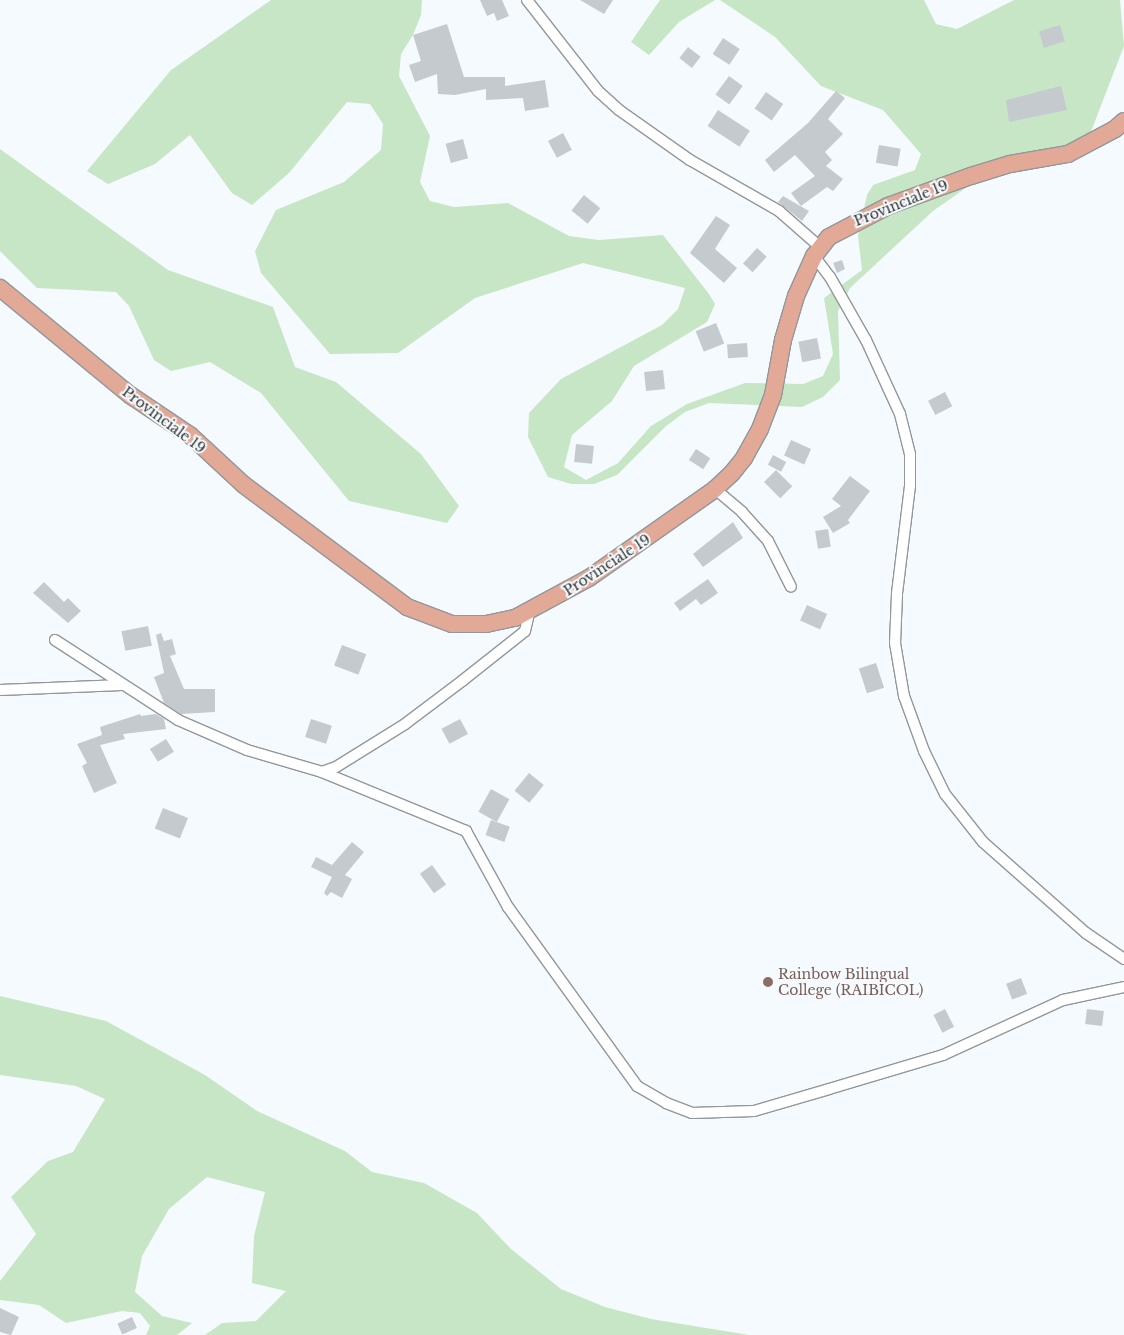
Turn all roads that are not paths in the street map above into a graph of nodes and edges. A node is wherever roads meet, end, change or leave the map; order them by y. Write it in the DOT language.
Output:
graph roads {
  1 [pos="527,0"];
  2 [pos="1124,121"];
  3 [pos="817,252"];
  4 [pos="0,288"];
  5 [pos="715,489"];
  6 [pos="791,587"];
  7 [pos="530,610"];
  8 [pos="55,640"];
  9 [pos="122,685"];
  10 [pos="0,690"];
  11 [pos="322,772"];
  12 [pos="1124,959"];
  13 [pos="1124,987"];
  1 -- 3 [label="street"];
  2 -- 3 [label="main road, Provinciale 19"];
  3 -- 5 [label="main road, Provinciale 19"];
  3 -- 12 [label="street"];
  4 -- 7 [label="main road, Provinciale 19"];
  5 -- 6 [label="street"];
  5 -- 7 [label="main road, Provinciale 19"];
  7 -- 11 [label="street"];
  8 -- 9 [label="street"];
  9 -- 10 [label="street"];
  9 -- 11 [label="street"];
  11 -- 13 [label="street"];
}
